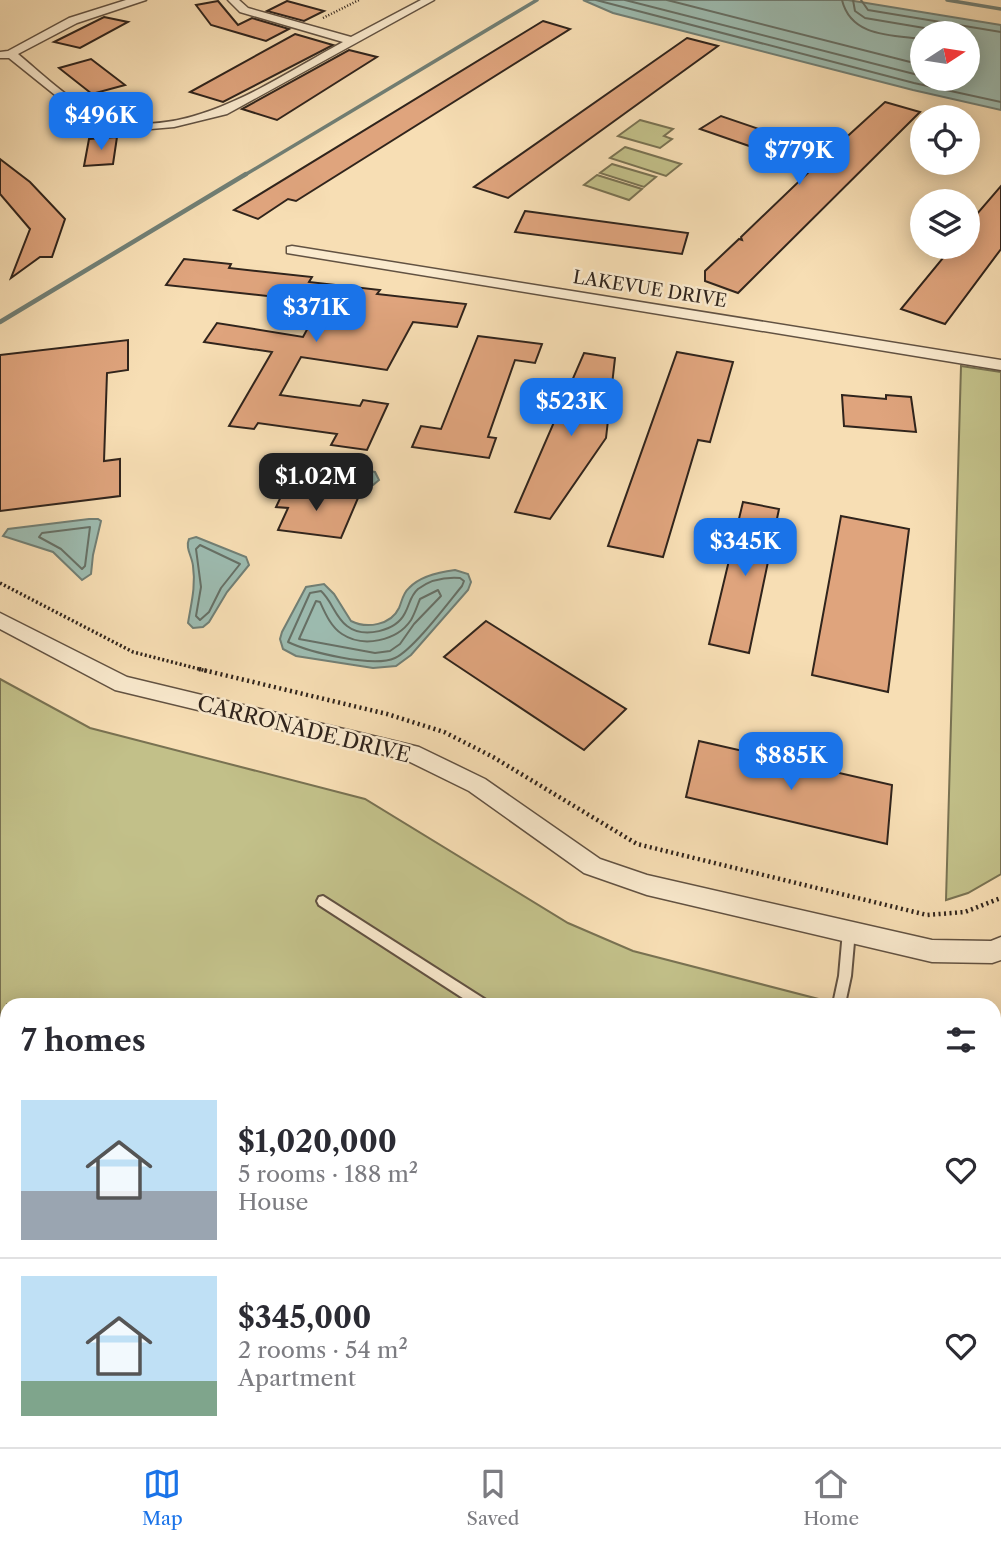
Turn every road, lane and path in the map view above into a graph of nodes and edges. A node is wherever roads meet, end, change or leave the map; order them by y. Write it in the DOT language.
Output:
graph roads {
  1 [pos="141,0"];
  2 [pos="233,0"];
  3 [pos="359,0"];
  4 [pos="429,0"];
  5 [pos="303,27"];
  6 [pos="352,41"];
  7 [pos="5,55"];
  8 [pos="292,250"];
  9 [pos="1001,365"];
  10 [pos="0,583"];
  11 [pos="0,620"];
  12 [pos="1001,898"];
  13 [pos="323,901"];
  14 [pos="849,931"];
  15 [pos="1001,948"];
  16 [pos="473,998"];
  17 [pos="840,998"];
  1 -- 7 [label="street"];
  2 -- 5 [label="street"];
  3 -- 5 [label="path"];
  4 -- 6 [label="street"];
  5 -- 6 [label="street"];
  6 -- 7 [label="street"];
  8 -- 9 [label="street, LAKEVUE DRIVE"];
  10 -- 12 [label="path"];
  11 -- 14 [label="street, CARRONADE DRIVE"];
  13 -- 16 [label="lane"];
  14 -- 15 [label="street, CARRONADE DRIVE"];
  14 -- 17 [label="lane"];
}
